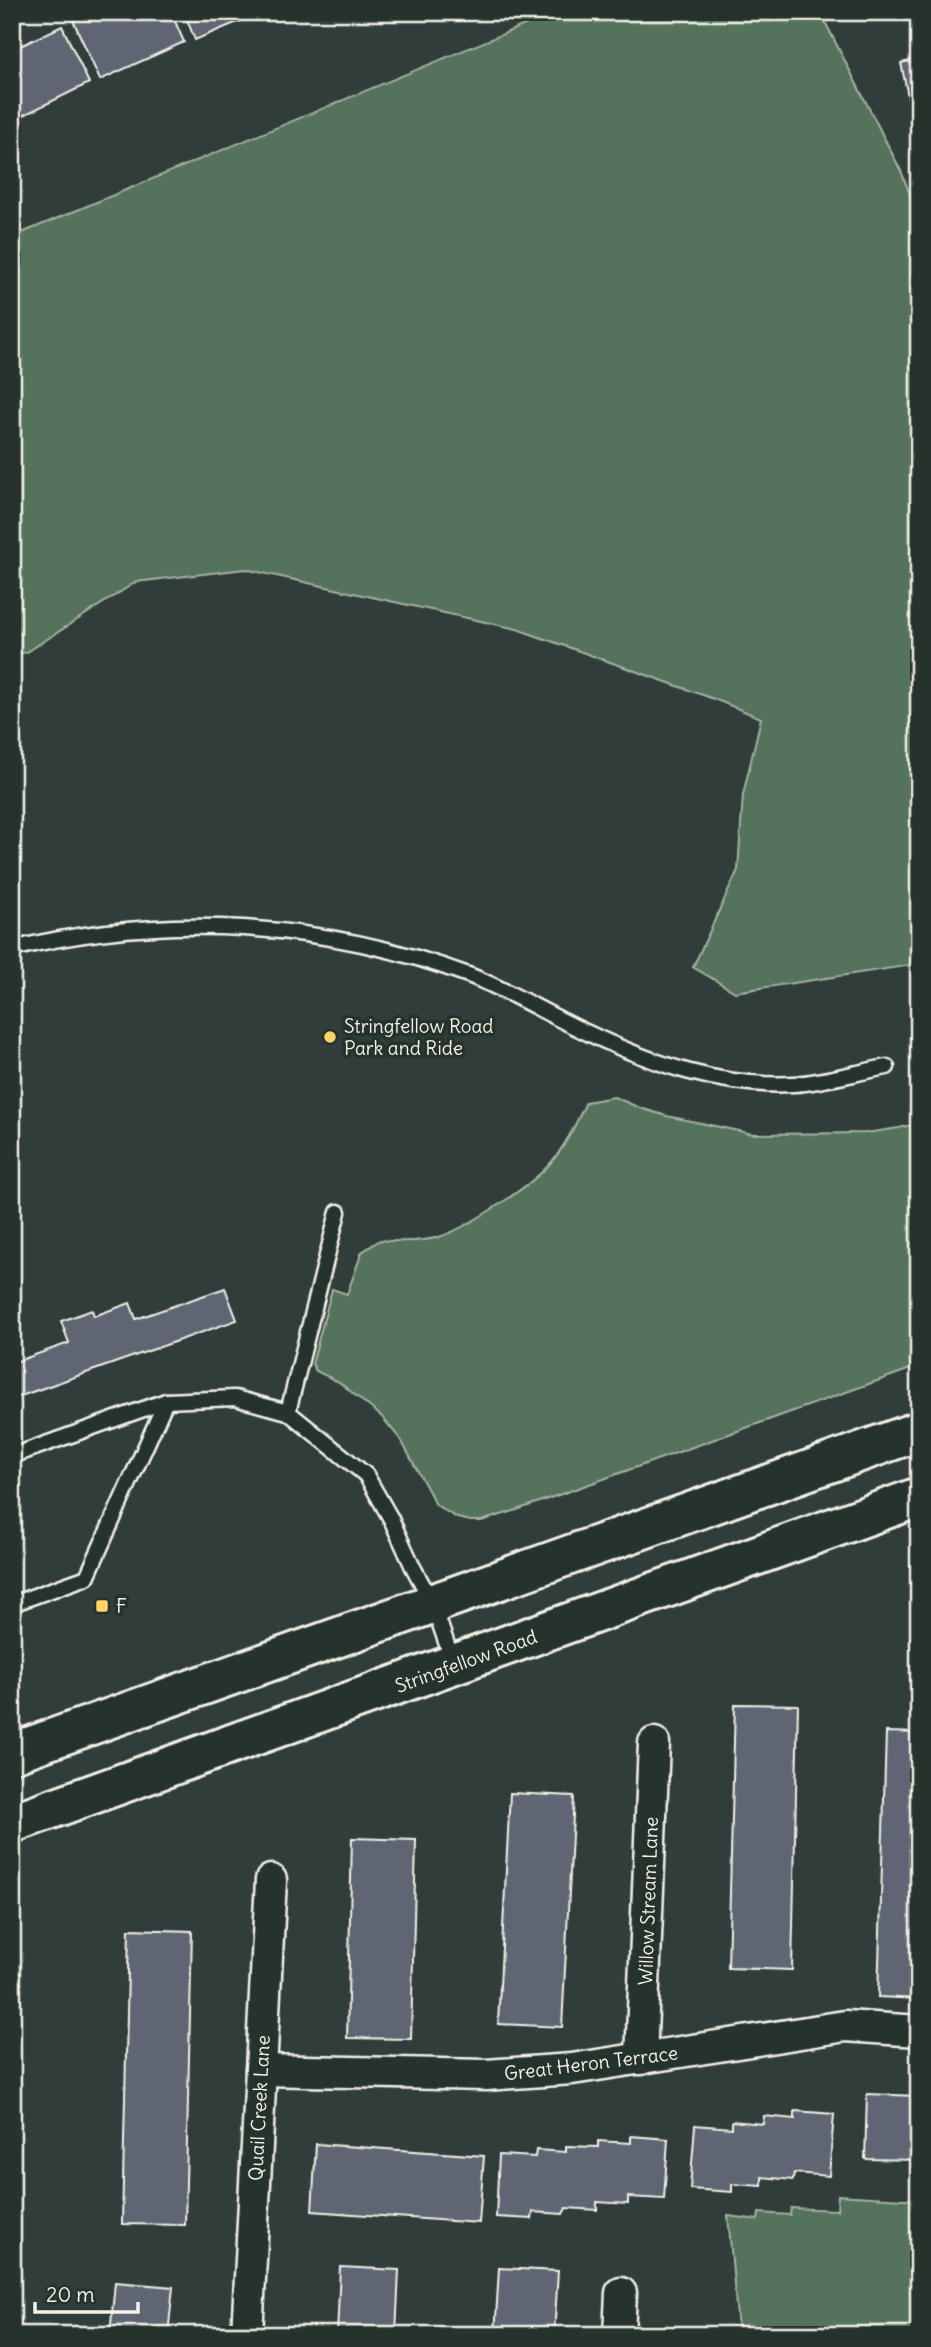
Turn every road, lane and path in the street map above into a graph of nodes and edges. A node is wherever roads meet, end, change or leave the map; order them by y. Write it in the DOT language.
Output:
graph roads {
  1 [pos="12,949"];
  2 [pos="887,1067"];
  3 [pos="338,1212"];
  4 [pos="166,1401"];
  5 [pos="288,1412"];
  6 [pos="919,1431"];
  7 [pos="12,1456"];
  8 [pos="919,1497"];
  9 [pos="12,1604"];
  10 [pos="433,1604"];
  11 [pos="454,1665"];
  12 [pos="654,1743"];
  13 [pos="12,1754"];
  14 [pos="12,1823"];
  15 [pos="271,1880"];
  16 [pos="919,2031"];
  17 [pos="641,2059"];
  18 [pos="261,2070"];
  19 [pos="621,2293"];
  20 [pos="247,2335"];
  21 [pos="619,2335"];
  1 -- 2 [label="lane"];
  3 -- 5 [label="lane"];
  4 -- 5 [label="lane"];
  4 -- 7 [label="lane"];
  4 -- 9 [label="lane"];
  5 -- 10 [label="lane"];
  6 -- 10 [label="main road"];
  8 -- 11 [label="main road, Stringfellow Road"];
  10 -- 11 [label="lane"];
  10 -- 13 [label="main road"];
  11 -- 14 [label="main road, Stringfellow Road"];
  12 -- 17 [label="street, Willow Stream Lane"];
  15 -- 18 [label="street, Quail Creek Lane"];
  16 -- 17 [label="street, Great Heron Terrace"];
  17 -- 18 [label="street, Great Heron Terrace"];
  18 -- 20 [label="street, Quail Creek Lane"];
  19 -- 21 [label="street"];
}
